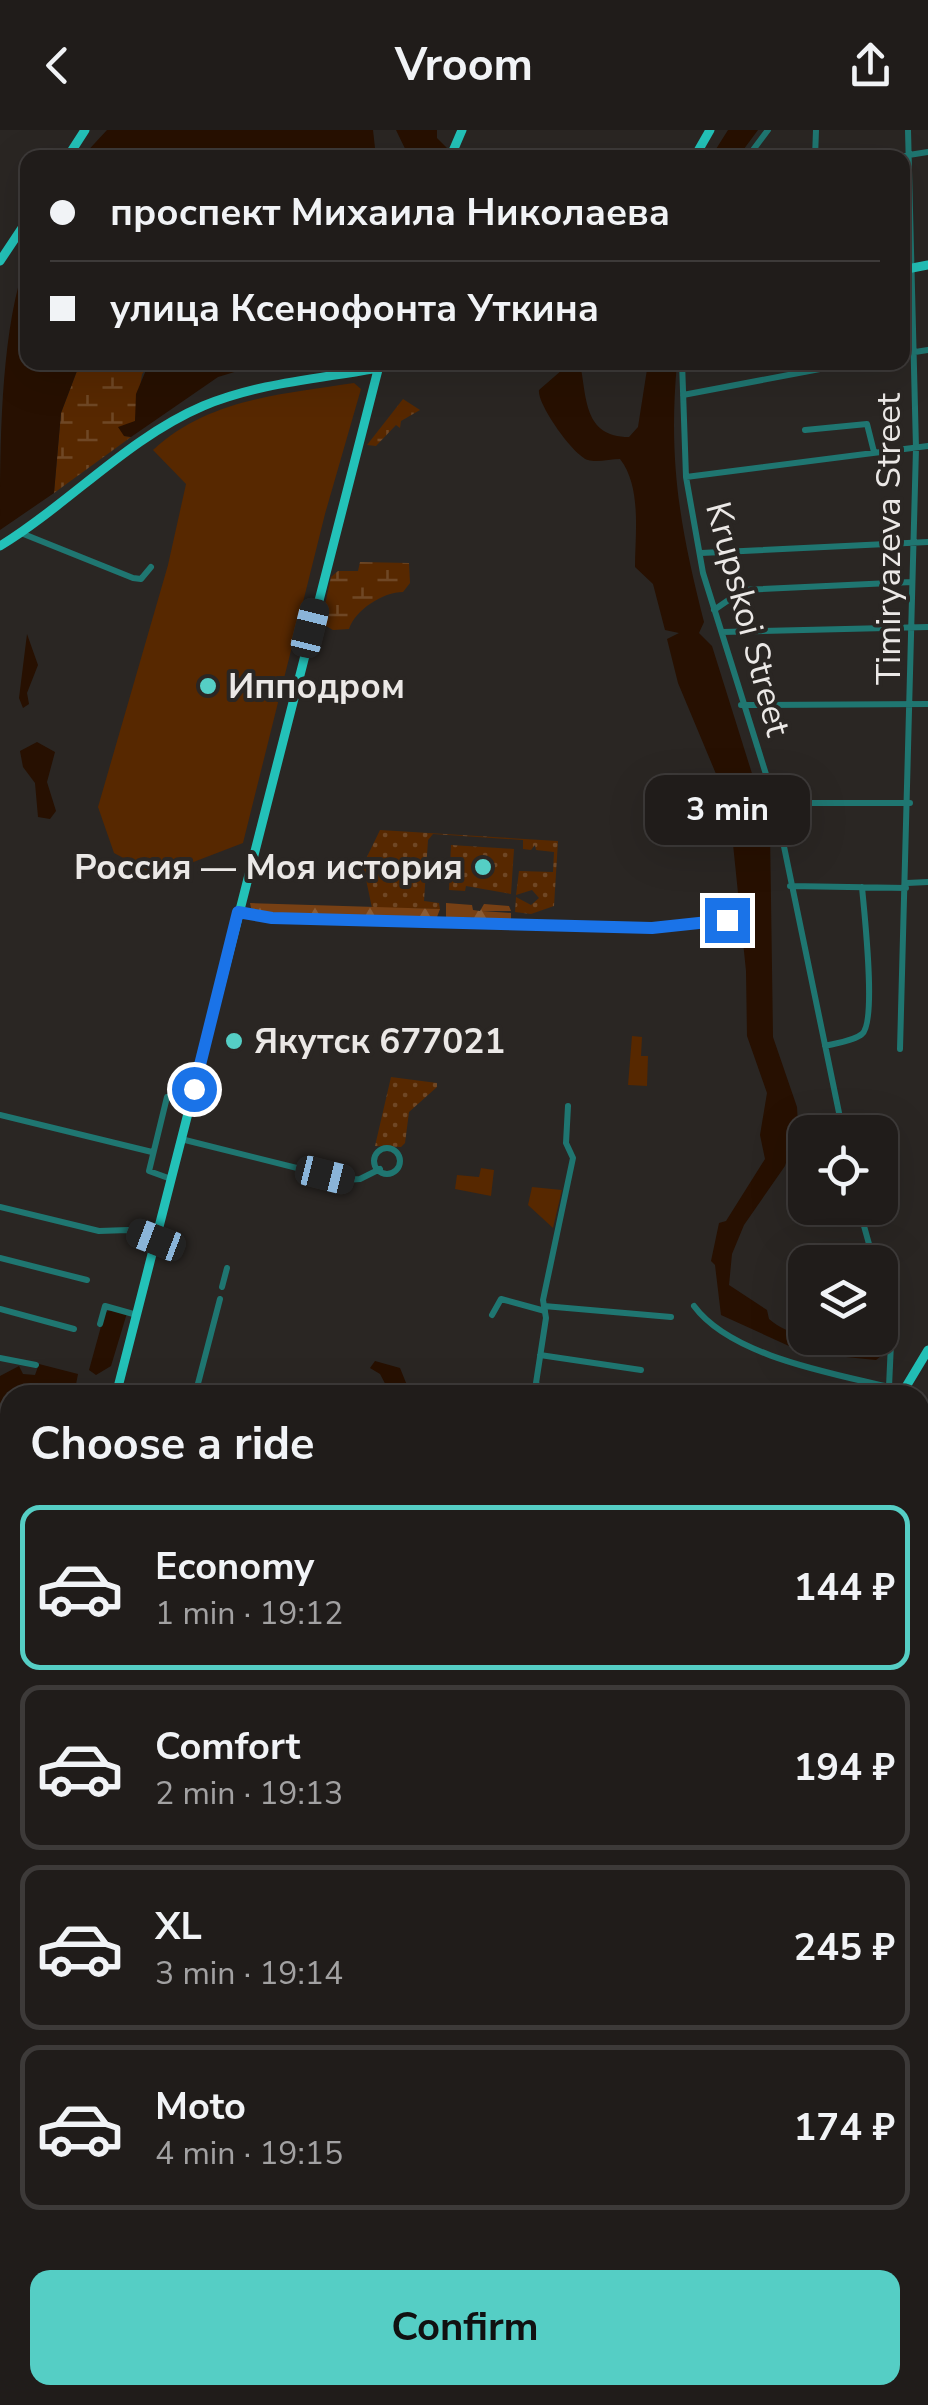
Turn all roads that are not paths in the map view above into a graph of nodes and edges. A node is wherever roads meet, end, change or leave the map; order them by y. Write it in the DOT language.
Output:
graph roads {
  1 [pos="20,230"];
  2 [pos="1,256"];
  3 [pos="910,317"];
  4 [pos="928,350"];
  5 [pos="913,352"];
  6 [pos="910,353"];
  7 [pos="355,370"];
  8 [pos="378,370"];
  9 [pos="682,370"];
  10 [pos="795,370"];
  11 [pos="683,395"];
  12 [pos="805,430"];
  13 [pos="928,446"];
  14 [pos="916,448"];
  15 [pos="874,452"];
  16 [pos="686,477"];
  17 [pos="20,532"];
  18 [pos="912,542"];
  19 [pos="928,542"];
  20 [pos="0,546"];
  21 [pos="700,552"];
  22 [pos="151,567"];
  23 [pos="912,582"];
  24 [pos="714,610"];
  25 [pos="911,627"];
  26 [pos="928,627"];
  27 [pos="722,632"];
  28 [pos="911,704"];
  29 [pos="928,704"];
  30 [pos="741,705"];
  31 [pos="775,803"];
  32 [pos="910,803"];
  33 [pos="928,882"];
  34 [pos="790,886"];
  35 [pos="906,886"];
  36 [pos="862,887"];
  37 [pos="238,912"];
  38 [pos="727,920"];
  39 [pos="825,1046"];
  40 [pos="900,1049"];
  41 [pos="166,1097"];
  42 [pos="568,1106"];
  43 [pos="0,1115"];
  44 [pos="840,1115"];
  45 [pos="182,1139"];
  46 [pos="152,1152"];
  47 [pos="372,1163"];
  48 [pos="380,1170"];
  49 [pos="364,1178"];
  50 [pos="171,1179"];
  51 [pos="0,1207"];
  52 [pos="156,1240"];
  53 [pos="0,1258"];
  54 [pos="228,1268"];
  55 [pos="88,1280"];
  56 [pos="222,1287"];
  57 [pos="220,1299"];
  58 [pos="694,1306"];
  59 [pos="0,1308"];
  60 [pos="545,1309"];
  61 [pos="137,1314"];
  62 [pos="492,1315"];
  63 [pos="671,1317"];
  64 [pos="100,1324"];
  65 [pos="74,1329"];
  66 [pos="928,1350"];
  67 [pos="540,1355"];
  68 [pos="892,1355"];
  69 [pos="0,1358"];
  70 [pos="36,1365"];
  71 [pos="641,1370"];
  72 [pos="120,1385"];
  73 [pos="197,1385"];
  74 [pos="537,1385"];
  75 [pos="864,1385"];
  76 [pos="891,1385"];
  77 [pos="911,1385"];
  1 -- 2 [label="main road"];
  3 -- 5 [label="street, Timiryazeva Street"];
  4 -- 5 [label="street"];
  5 -- 6 [label="street"];
  5 -- 14 [label="street, Timiryazeva Street"];
  7 -- 17 [label="main road"];
  8 -- 37 [label="main road"];
  9 -- 11 [label="street, Krupskoi Street"];
  10 -- 11 [label="street"];
  11 -- 16 [label="street, Krupskoi Street"];
  12 -- 15 [label="street"];
  13 -- 14 [label="street"];
  14 -- 15 [label="street"];
  14 -- 18 [label="street, Timiryazeva Street"];
  15 -- 16 [label="street"];
  16 -- 21 [label="street, Krupskoi Street"];
  17 -- 20 [label="main road"];
  17 -- 22 [label="street"];
  18 -- 19 [label="street"];
  18 -- 21 [label="street"];
  18 -- 23 [label="street, Timiryazeva Street"];
  21 -- 24 [label="street, Krupskoi Street"];
  23 -- 24 [label="street"];
  23 -- 25 [label="street, Timiryazeva Street"];
  24 -- 27 [label="street, Krupskoi Street"];
  25 -- 26 [label="street"];
  25 -- 27 [label="street"];
  25 -- 28 [label="street, Timiryazeva Street"];
  27 -- 30 [label="street, Krupskoi Street"];
  28 -- 29 [label="street"];
  28 -- 30 [label="street"];
  28 -- 32 [label="street, Timiryazeva Street"];
  30 -- 31 [label="street, Krupskoi Street"];
  31 -- 32 [label="street"];
  31 -- 34 [label="street, Krupskoi Street"];
  32 -- 35 [label="street, Timiryazeva Street"];
  33 -- 35 [label="street"];
  34 -- 36 [label="street"];
  34 -- 39 [label="street, Krupskoi Street"];
  35 -- 36 [label="street"];
  35 -- 40 [label="street, Timiryazeva Street"];
  36 -- 39 [label="street"];
  37 -- 38 [label="street"];
  37 -- 45 [label="main road"];
  39 -- 44 [label="street, Krupskoi Street"];
  41 -- 46 [label="street"];
  42 -- 60 [label="street"];
  43 -- 46 [label="street"];
  45 -- 49 [label="street"];
  45 -- 50 [label="main road"];
  46 -- 50 [label="street"];
  47 -- 48 [label="street"];
  47 -- 48 [label="street"];
  47 -- 49 [label="street"];
  48 -- 49 [label="street"];
  50 -- 52 [label="main road"];
  51 -- 52 [label="street"];
  52 -- 61 [label="main road"];
  53 -- 55 [label="street"];
  54 -- 56 [label="street"];
  57 -- 73 [label="street"];
  58 -- 75 [label="street"];
  59 -- 65 [label="street"];
  60 -- 62 [label="street"];
  60 -- 63 [label="street"];
  60 -- 67 [label="street"];
  61 -- 64 [label="street"];
  61 -- 72 [label="main road"];
  66 -- 77 [label="main road"];
  67 -- 71 [label="street"];
  67 -- 74 [label="street"];
  68 -- 76 [label="street"];
  69 -- 70 [label="street"];
}
